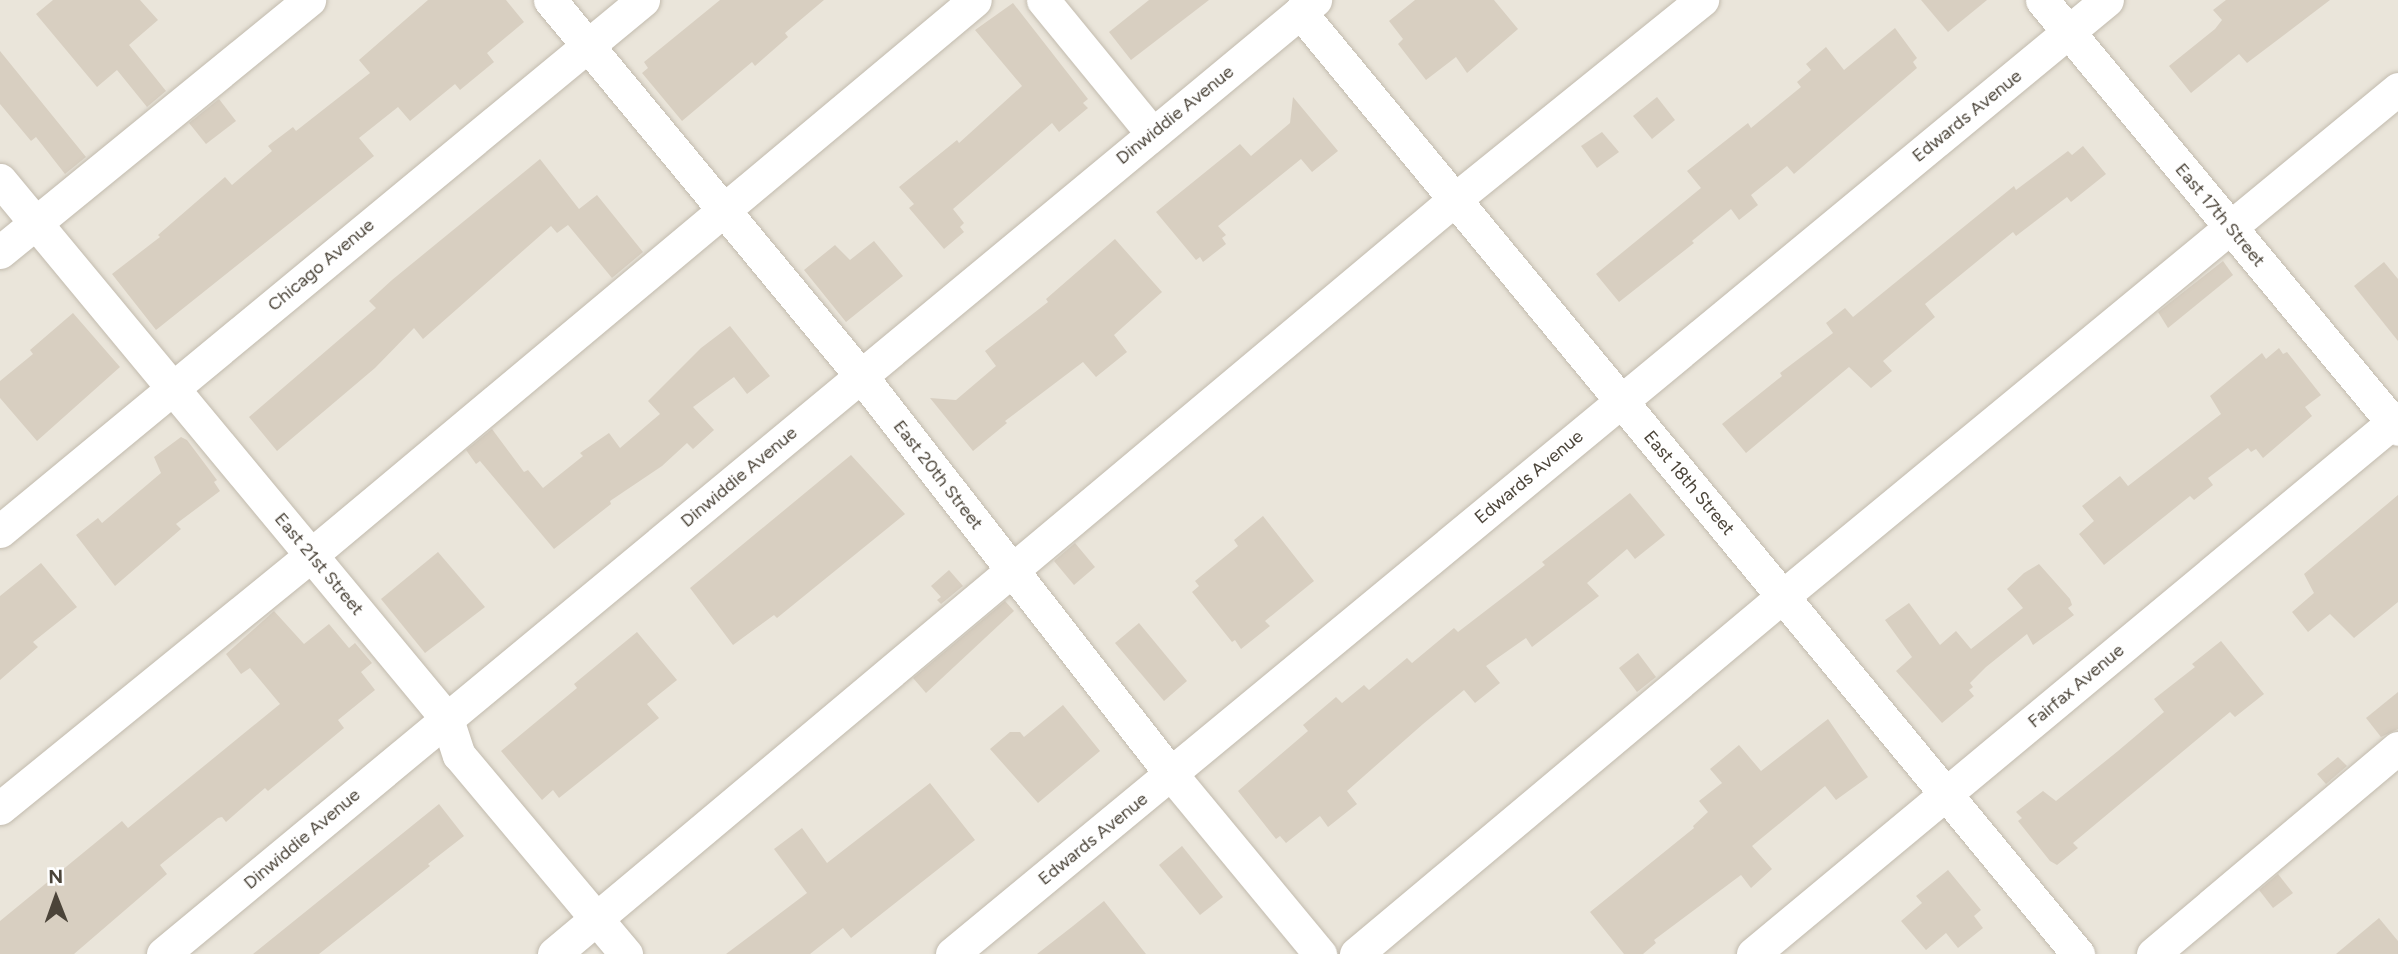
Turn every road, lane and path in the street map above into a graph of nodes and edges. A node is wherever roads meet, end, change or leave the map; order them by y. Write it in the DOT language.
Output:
graph roads {
  1 [pos="309,0"];
  2 [pos="551,0"];
  3 [pos="643,0"];
  4 [pos="975,0"];
  5 [pos="1043,0"];
  6 [pos="1702,0"];
  7 [pos="2042,0"];
  8 [pos="2107,0"];
  9 [pos="1307,6"];
  10 [pos="2069,32"];
  11 [pos="587,45"];
  12 [pos="2398,89"];
  13 [pos="1152,133"];
  14 [pos="0,180"];
  15 [pos="1454,200"];
  16 [pos="722,208"];
  17 [pos="37,224"];
  18 [pos="2231,227"];
  19 [pos="0,252"];
  20 [pos="861,376"];
  21 [pos="173,388"];
  22 [pos="1621,401"];
  23 [pos="2396,423"];
  24 [pos="0,531"];
  25 [pos="311,555"];
  26 [pos="1013,571"];
  27 [pos="1783,596"];
  28 [pos="447,719"];
  29 [pos="2398,748"];
  30 [pos="1171,774"];
  31 [pos="1946,794"];
  32 [pos="0,808"];
  33 [pos="597,919"];
  34 [pos="163,954"];
  35 [pos="554,954"];
  36 [pos="626,954"];
  37 [pos="952,954"];
  38 [pos="1320,954"];
  39 [pos="1356,954"];
  40 [pos="1753,954"];
  41 [pos="2078,954"];
  42 [pos="2153,954"];
  1 -- 17 [label="street"];
  2 -- 11 [label="street, East 20th Street"];
  3 -- 11 [label="street, Chicago Avenue"];
  4 -- 16 [label="street"];
  5 -- 13 [label="street"];
  6 -- 15 [label="street"];
  7 -- 10 [label="street, East 17th Street"];
  8 -- 10 [label="street, Edwards Avenue"];
  9 -- 13 [label="street, Dinwiddie Avenue"];
  9 -- 15 [label="street, East 18th Street"];
  10 -- 18 [label="street, East 17th Street"];
  10 -- 22 [label="street, Edwards Avenue"];
  11 -- 16 [label="street, East 20th Street"];
  11 -- 21 [label="street, Chicago Avenue"];
  12 -- 18 [label="street"];
  13 -- 20 [label="street, Dinwiddie Avenue"];
  14 -- 17 [label="street, East 21st Street"];
  15 -- 22 [label="street, East 18th Street"];
  15 -- 26 [label="street"];
  16 -- 20 [label="street, East 20th Street"];
  16 -- 25 [label="street"];
  17 -- 19 [label="street"];
  17 -- 21 [label="street, East 21st Street"];
  18 -- 23 [label="street, East 17th Street"];
  18 -- 27 [label="street"];
  20 -- 26 [label="street, East 20th Street"];
  20 -- 28 [label="street, Dinwiddie Avenue"];
  21 -- 24 [label="street, Chicago Avenue"];
  21 -- 25 [label="street, East 21st Street"];
  22 -- 27 [label="street, East 18th Street"];
  22 -- 30 [label="street, Edwards Avenue"];
  23 -- 31 [label="street, Fairfax Avenue"];
  25 -- 28 [label="street, East 21st Street"];
  25 -- 32 [label="street"];
  26 -- 30 [label="street, East 20th Street"];
  26 -- 33 [label="street"];
  27 -- 31 [label="street, East 18th Street"];
  27 -- 39 [label="street"];
  28 -- 33 [label="street, East 21st Street"];
  28 -- 34 [label="street, Dinwiddie Avenue"];
  29 -- 42 [label="street"];
  30 -- 37 [label="street, Edwards Avenue"];
  30 -- 38 [label="street, East 20th Street"];
  31 -- 40 [label="street, Fairfax Avenue"];
  31 -- 41 [label="street, East 18th Street"];
  33 -- 35 [label="street"];
  33 -- 36 [label="street, East 21st Street"];
}
